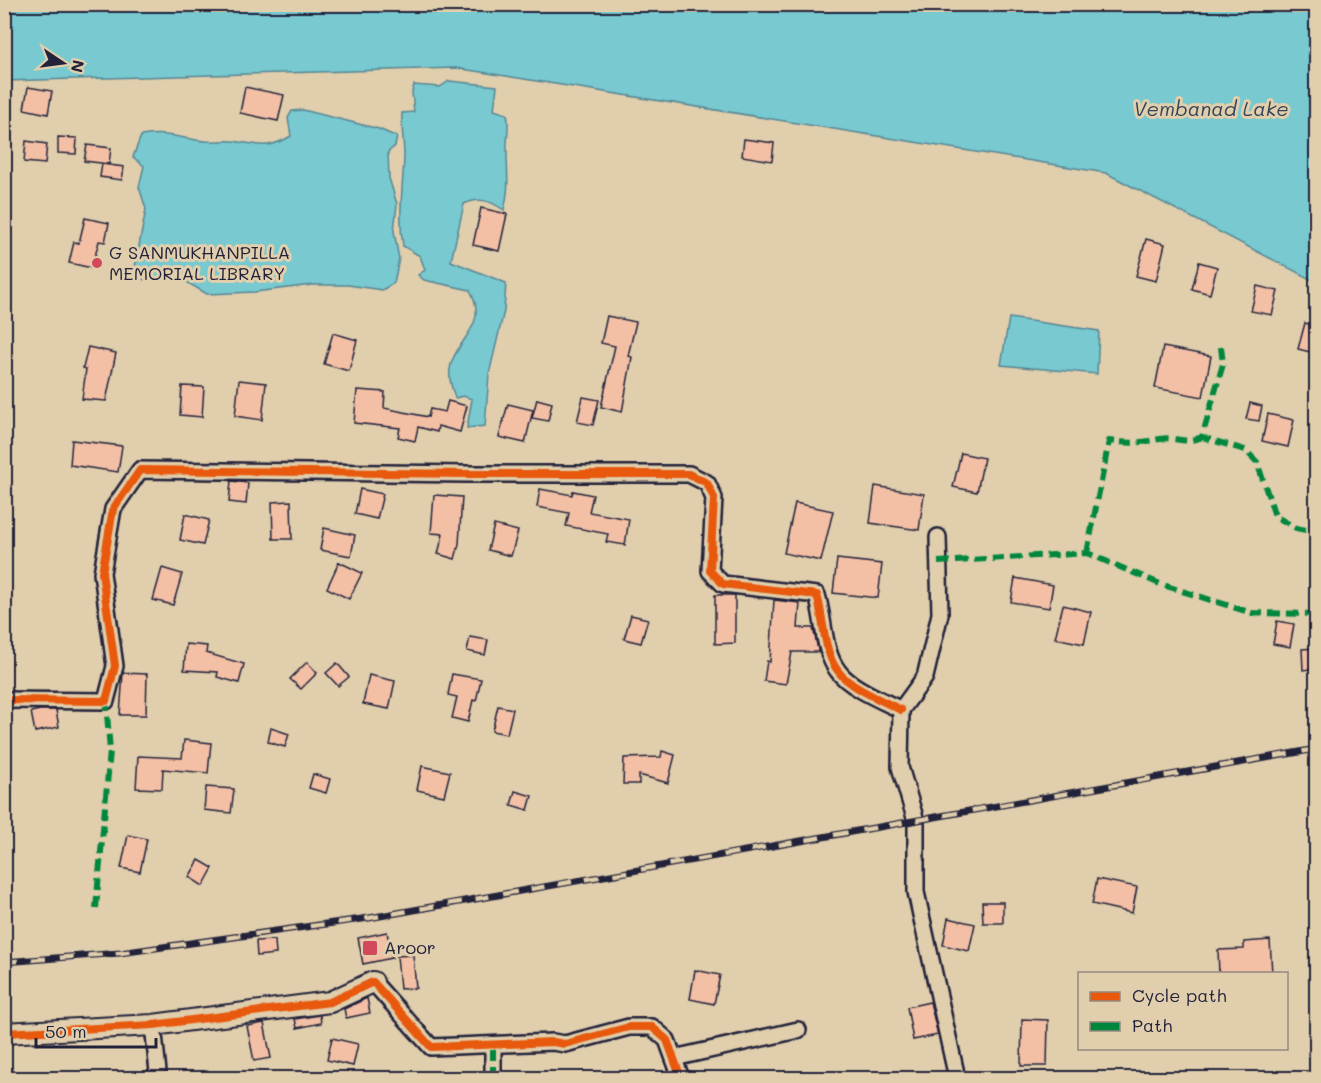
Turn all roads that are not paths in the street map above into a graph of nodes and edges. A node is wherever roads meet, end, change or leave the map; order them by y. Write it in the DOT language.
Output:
graph roads {
  1 [pos="938,537"];
  2 [pos="4,700"];
  3 [pos="901,710"];
  4 [pos="374,982"];
  5 [pos="153,1025"];
  6 [pos="798,1030"];
  7 [pos="4,1033"];
  8 [pos="493,1046"];
  9 [pos="674,1058"];
  10 [pos="153,1078"];
  11 [pos="493,1078"];
  12 [pos="681,1078"];
  13 [pos="957,1078"];
  1 -- 3 [label="street"];
  2 -- 3 [label="street"];
  3 -- 13 [label="street"];
  4 -- 5 [label="street"];
  4 -- 8 [label="street"];
  5 -- 7 [label="street"];
  5 -- 10 [label="street"];
  6 -- 9 [label="street"];
  8 -- 9 [label="street"];
  8 -- 11 [label="street"];
  9 -- 12 [label="street"];
}
